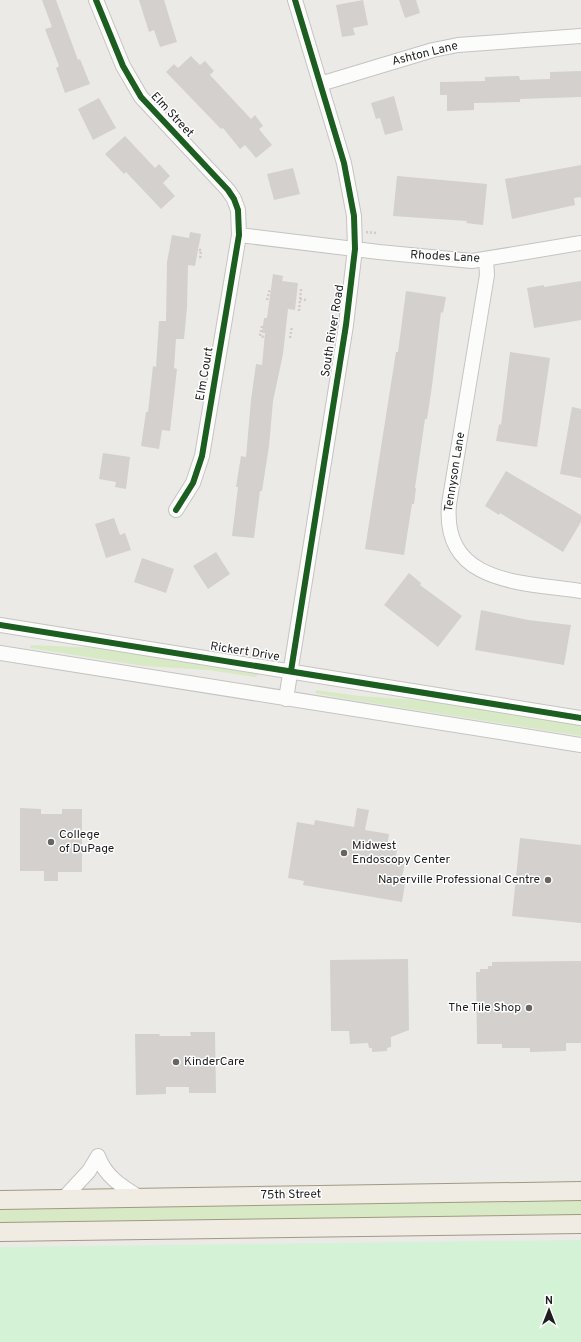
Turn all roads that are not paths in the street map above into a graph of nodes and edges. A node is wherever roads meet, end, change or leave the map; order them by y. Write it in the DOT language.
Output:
graph roads {
  1 [pos="96,0"];
  2 [pos="295,0"];
  3 [pos="581,36"];
  4 [pos="320,84"];
  5 [pos="239,235"];
  6 [pos="581,243"];
  7 [pos="355,249"];
  8 [pos="486,259"];
  9 [pos="176,510"];
  10 [pos="581,590"];
  11 [pos="0,625"];
  12 [pos="0,653"];
  13 [pos="290,670"];
  14 [pos="286,699"];
  15 [pos="581,718"];
  16 [pos="581,745"];
  17 [pos="581,1190"];
  18 [pos="139,1197"];
  19 [pos="63,1198"];
  20 [pos="0,1200"];
  21 [pos="581,1224"];
  22 [pos="0,1232"];
  1 -- 5 [label="street, Elm Street"];
  2 -- 4 [label="street, South River Road"];
  3 -- 4 [label="street, Ashton Lane"];
  4 -- 7 [label="street, South River Road"];
  5 -- 7 [label="street"];
  5 -- 9 [label="street, Elm Court"];
  6 -- 8 [label="street, Rhodes Lane"];
  7 -- 8 [label="street, Rhodes Lane"];
  7 -- 13 [label="street, South River Road"];
  8 -- 10 [label="street, Tennyson Lane"];
  11 -- 13 [label="street, Rickert Drive"];
  12 -- 14 [label="street"];
  13 -- 14 [label="street, South River Road"];
  13 -- 15 [label="street, Rickert Drive"];
  14 -- 16 [label="street"];
  17 -- 18 [label="main road, 75th Street"];
  18 -- 19 [label="main road, 75th Street"];
  18 -- 19 [label="street"];
  19 -- 20 [label="main road, 75th Street"];
  21 -- 22 [label="main road"];
}
